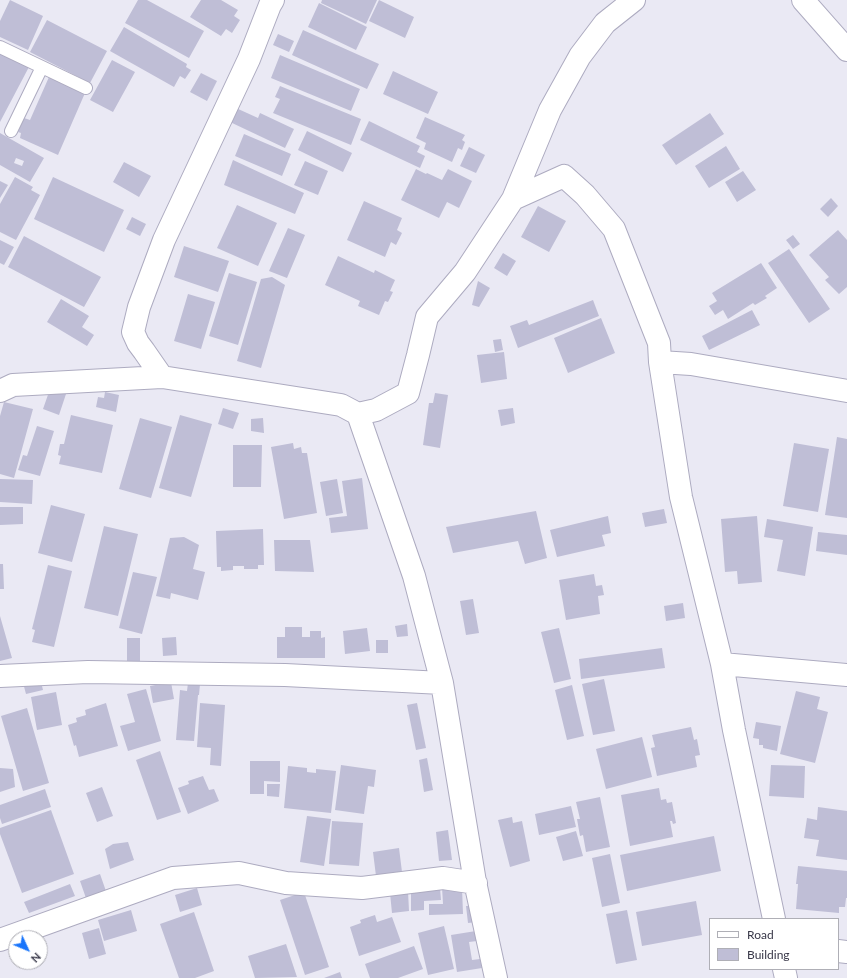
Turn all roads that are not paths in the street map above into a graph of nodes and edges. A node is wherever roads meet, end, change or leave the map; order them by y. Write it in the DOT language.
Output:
graph roads {
  1 [pos="634,0"];
  2 [pos="803,0"];
  3 [pos="268,2"];
  4 [pos="0,46"];
  5 [pos="847,50"];
  6 [pos="42,67"];
  7 [pos="86,88"];
  8 [pos="11,132"];
  9 [pos="513,199"];
  10 [pos="660,362"];
  11 [pos="162,377"];
  12 [pos="0,391"];
  13 [pos="847,391"];
  14 [pos="358,414"];
  15 [pos="722,664"];
  16 [pos="847,675"];
  17 [pos="0,676"];
  18 [pos="442,683"];
  19 [pos="476,883"];
  20 [pos="774,918"];
  21 [pos="0,940"];
  22 [pos="496,978"];
  1 -- 9 [label="street"];
  2 -- 5 [label="street"];
  3 -- 11 [label="street"];
  4 -- 6 [label="lane"];
  6 -- 7 [label="lane"];
  6 -- 8 [label="lane"];
  9 -- 10 [label="street"];
  9 -- 14 [label="street"];
  10 -- 13 [label="street"];
  10 -- 15 [label="street"];
  11 -- 12 [label="street"];
  11 -- 14 [label="street"];
  14 -- 18 [label="street"];
  15 -- 16 [label="street"];
  15 -- 20 [label="street"];
  17 -- 18 [label="street"];
  18 -- 19 [label="street"];
  19 -- 21 [label="street"];
  19 -- 22 [label="street"];
}
